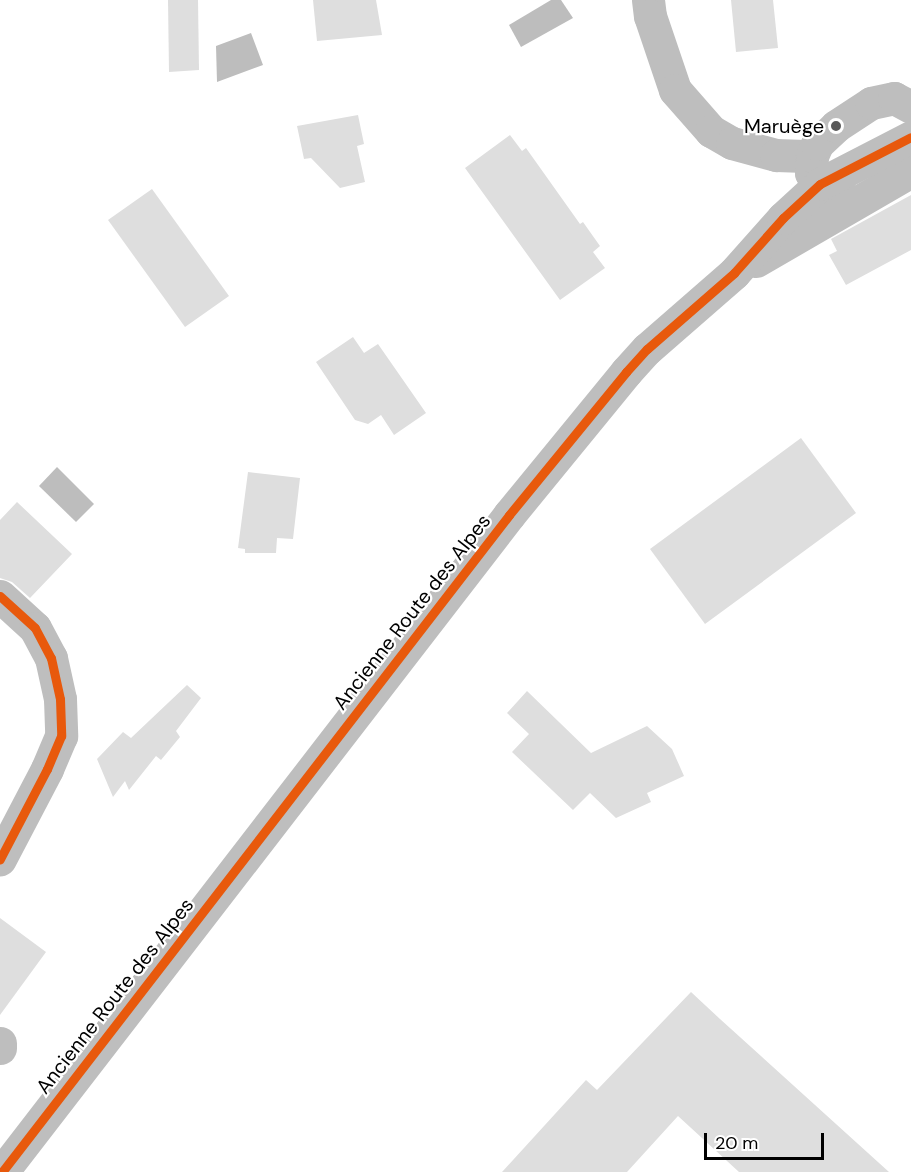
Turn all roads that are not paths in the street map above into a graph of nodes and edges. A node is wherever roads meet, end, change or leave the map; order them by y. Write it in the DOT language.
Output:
graph roads {
  1 [pos="648,0"];
  2 [pos="911,107"];
  3 [pos="911,136"];
  4 [pos="816,170"];
  5 [pos="911,171"];
  6 [pos="853,203"];
  7 [pos="734,273"];
  8 [pos="0,596"];
  9 [pos="0,858"];
  10 [pos="0,1043"];
  11 [pos="0,1048"];
  12 [pos="2,1172"];
  1 -- 4 [label="main road"];
  2 -- 4 [label="main road"];
  3 -- 4 [label="main road, Ancienne Route des Alpes"];
  4 -- 6 [label="main road"];
  4 -- 7 [label="main road, Ancienne Route des Alpes"];
  5 -- 6 [label="main road, Ancienne Route des Alpes"];
  6 -- 7 [label="main road, Ancienne Route des Alpes"];
  7 -- 12 [label="main road, Ancienne Route des Alpes"];
  8 -- 9 [label="main road"];
  10 -- 11 [label="main road"];
}
